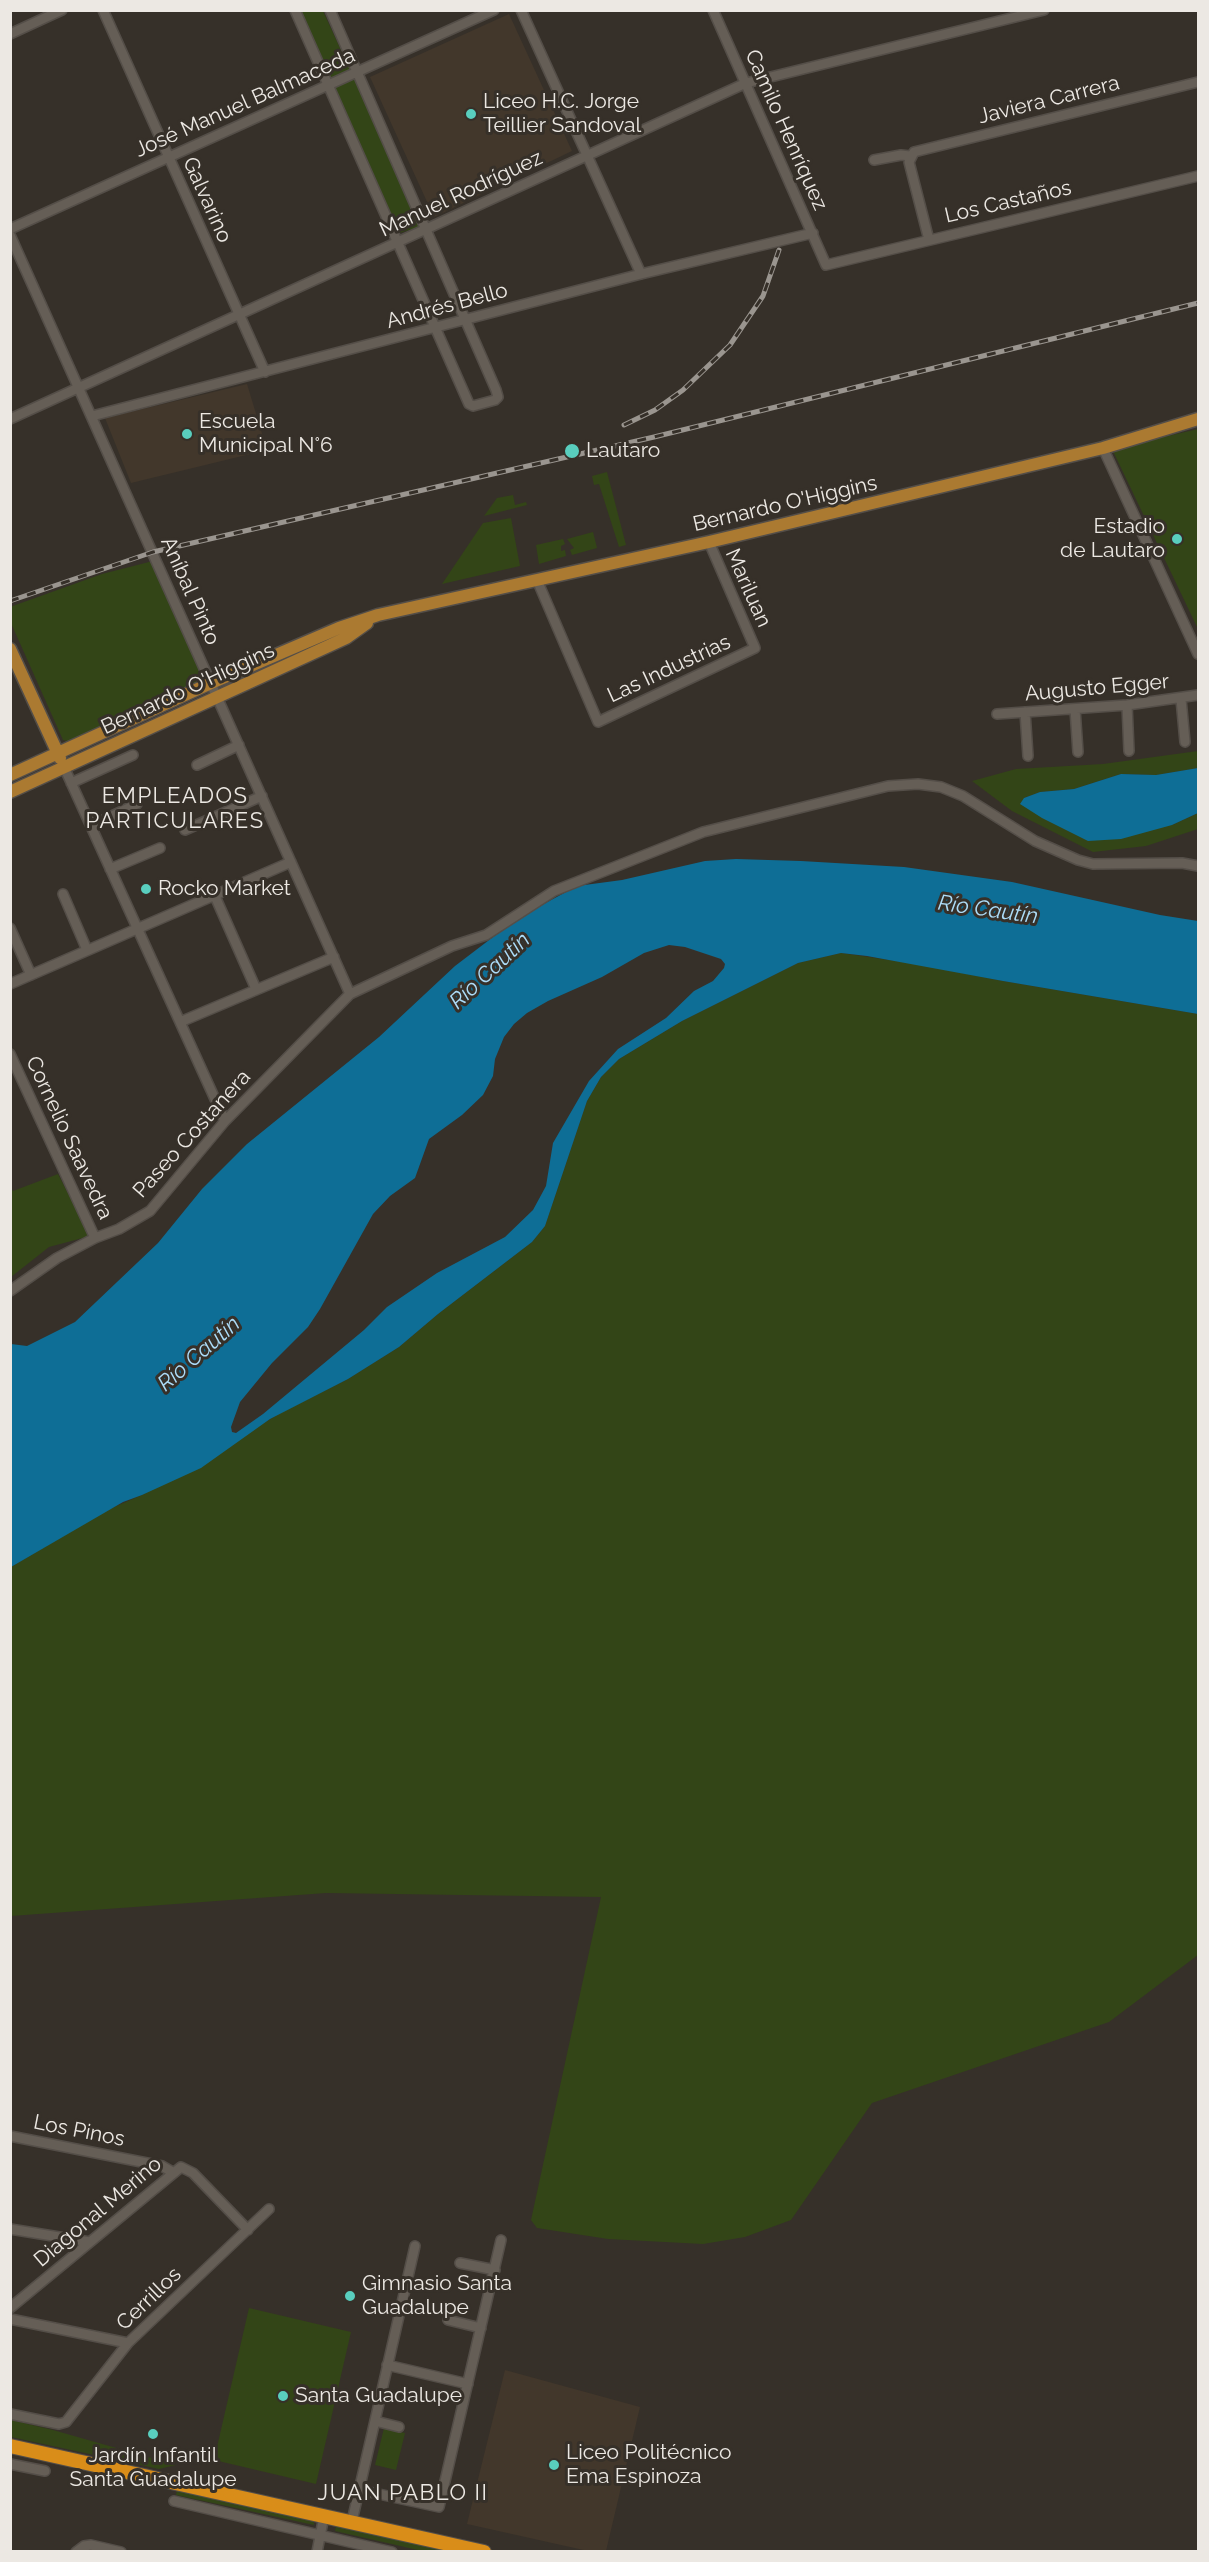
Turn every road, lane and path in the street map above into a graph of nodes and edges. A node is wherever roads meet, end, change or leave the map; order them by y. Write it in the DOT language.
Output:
graph roads {
  1 [pos="62,10"];
  2 [pos="103,10"];
  3 [pos="295,10"];
  4 [pos="330,10"];
  5 [pos="494,10"];
  6 [pos="521,10"];
  7 [pos="713,10"];
  8 [pos="1044,10"];
  9 [pos="10,34"];
  10 [pos="357,72"];
  11 [pos="746,82"];
  12 [pos="1198,82"];
  13 [pos="328,86"];
  14 [pos="588,155"];
  15 [pos="910,156"];
  16 [pos="169,157"];
  17 [pos="874,160"];
  18 [pos="1198,176"];
  19 [pos="10,229"];
  20 [pos="426,229"];
  21 [pos="813,233"];
  22 [pos="10,235"];
  23 [pos="929,240"];
  24 [pos="397,243"];
  25 [pos="826,265"];
  26 [pos="641,274"];
  27 [pos="239,315"];
  28 [pos="466,319"];
  29 [pos="435,328"];
  30 [pos="265,372"];
  31 [pos="79,388"];
  32 [pos="92,416"];
  33 [pos="10,419"];
  34 [pos="1198,419"];
  35 [pos="1103,448"];
  36 [pos="709,542"];
  37 [pos="537,580"];
  38 [pos="378,615"];
  39 [pos="755,648"];
  40 [pos="10,649"];
  41 [pos="1198,654"];
  42 [pos="211,683"];
  43 [pos="1198,695"];
  44 [pos="217,696"];
  45 [pos="1181,699"];
  46 [pos="1127,705"];
  47 [pos="1075,709"];
  48 [pos="1025,712"];
  49 [pos="997,714"];
  50 [pos="1185,742"];
  51 [pos="239,745"];
  52 [pos="1129,751"];
  53 [pos="57,752"];
  54 [pos="1078,752"];
  55 [pos="133,755"];
  56 [pos="1028,756"];
  57 [pos="197,765"];
  58 [pos="64,767"];
  59 [pos="10,775"];
  60 [pos="71,783"];
  61 [pos="10,792"];
  62 [pos="262,796"];
  63 [pos="137,804"];
  64 [pos="90,826"];
  65 [pos="185,830"];
  66 [pos="160,848"];
  67 [pos="291,862"];
  68 [pos="1198,866"];
  69 [pos="110,869"];
  70 [pos="63,894"];
  71 [pos="214,894"];
  72 [pos="137,927"];
  73 [pos="10,928"];
  74 [pos="87,950"];
  75 [pos="334,957"];
  76 [pos="31,975"];
  77 [pos="10,984"];
  78 [pos="256,989"];
  79 [pos="350,994"];
  80 [pos="180,1022"];
  81 [pos="10,1054"];
  82 [pos="225,1121"];
  83 [pos="95,1238"];
  84 [pos="10,1292"];
  85 [pos="10,2136"];
  86 [pos="177,2170"];
  87 [pos="269,2209"];
  88 [pos="10,2229"];
  89 [pos="248,2230"];
  90 [pos="501,2241"];
  91 [pos="90,2242"];
  92 [pos="415,2246"];
  93 [pos="460,2263"];
  94 [pos="495,2270"];
  95 [pos="10,2308"];
  96 [pos="10,2319"];
  97 [pos="448,2320"];
  98 [pos="481,2328"];
  99 [pos="128,2343"];
  100 [pos="387,2366"];
  101 [pos="468,2384"];
  102 [pos="10,2414"];
  103 [pos="375,2421"];
  104 [pos="399,2427"];
  105 [pos="10,2446"];
  106 [pos="10,2464"];
  107 [pos="45,2471"];
  108 [pos="360,2490"];
  109 [pos="174,2501"];
  110 [pos="324,2516"];
  111 [pos="352,2521"];
  112 [pos="320,2535"];
  113 [pos="80,2549"];
  114 [pos="121,2552"];
  115 [pos="317,2552"];
  116 [pos="392,2552"];
  117 [pos="484,2552"];
  1 -- 9 [label="street"];
  2 -- 16 [label="street, Galvarino"];
  3 -- 13 [label="street"];
  4 -- 10 [label="street"];
  5 -- 10 [label="street, José Manuel Balmaceda"];
  6 -- 14 [label="street"];
  7 -- 11 [label="street, Camilo Henríquez"];
  8 -- 11 [label="street, Manuel Rodríguez"];
  10 -- 13 [label="street, José Manuel Balmaceda"];
  10 -- 20 [label="street"];
  11 -- 14 [label="street, Manuel Rodríguez"];
  11 -- 21 [label="street, Camilo Henríquez"];
  12 -- 15 [label="street, Javiera Carrera"];
  13 -- 16 [label="street, José Manuel Balmaceda"];
  13 -- 24 [label="street"];
  14 -- 20 [label="street, Manuel Rodríguez"];
  14 -- 26 [label="street"];
  15 -- 17 [label="street, Javiera Carrera"];
  15 -- 23 [label="street"];
  16 -- 19 [label="street, José Manuel Balmaceda"];
  16 -- 27 [label="street, Galvarino"];
  18 -- 23 [label="street, Los Castaños"];
  20 -- 24 [label="street, Manuel Rodríguez"];
  20 -- 28 [label="street"];
  21 -- 25 [label="street, Camilo Henríquez"];
  21 -- 26 [label="street, Andrés Bello"];
  22 -- 31 [label="street, Aníbal Pinto"];
  23 -- 25 [label="street, Los Castaños"];
  24 -- 27 [label="street, Manuel Rodríguez"];
  24 -- 29 [label="street"];
  26 -- 28 [label="street, Andrés Bello"];
  27 -- 30 [label="street, Galvarino"];
  27 -- 31 [label="street, Manuel Rodríguez"];
  28 -- 29 [label="street, Andrés Bello"];
  28 -- 29 [label="street"];
  29 -- 30 [label="street, Andrés Bello"];
  30 -- 32 [label="street, Andrés Bello"];
  31 -- 32 [label="street, Aníbal Pinto"];
  31 -- 33 [label="street, Manuel Rodríguez"];
  32 -- 42 [label="street, Aníbal Pinto"];
  34 -- 35 [label="main road, Bernardo O'Higgins"];
  35 -- 36 [label="main road, Bernardo O'Higgins"];
  35 -- 41 [label="street"];
  36 -- 37 [label="main road, Bernardo O'Higgins"];
  36 -- 39 [label="street, Mariluan"];
  37 -- 38 [label="main road, Bernardo O'Higgins"];
  37 -- 39 [label="street, Las Industrias"];
  38 -- 42 [label="main road, Bernardo O'Higgins"];
  38 -- 44 [label="main road, Bernardo O'Higgins"];
  40 -- 53 [label="main road"];
  42 -- 44 [label="street, Aníbal Pinto"];
  42 -- 53 [label="main road, Bernardo O'Higgins"];
  43 -- 45 [label="street, Augusto Egger"];
  44 -- 51 [label="street, Aníbal Pinto"];
  44 -- 58 [label="main road, Bernardo O'Higgins"];
  45 -- 46 [label="street, Augusto Egger"];
  45 -- 50 [label="street"];
  46 -- 47 [label="street, Augusto Egger"];
  46 -- 52 [label="street"];
  47 -- 48 [label="street, Augusto Egger"];
  47 -- 54 [label="street"];
  48 -- 49 [label="street, Augusto Egger"];
  48 -- 56 [label="street"];
  51 -- 57 [label="street"];
  51 -- 62 [label="street, Aníbal Pinto"];
  53 -- 58 [label="main road"];
  53 -- 59 [label="main road, Bernardo O'Higgins"];
  55 -- 60 [label="street"];
  58 -- 60 [label="street"];
  58 -- 61 [label="main road, Bernardo O'Higgins"];
  60 -- 64 [label="street"];
  62 -- 65 [label="street"];
  62 -- 67 [label="street, Aníbal Pinto"];
  63 -- 64 [label="street"];
  64 -- 69 [label="street"];
  66 -- 69 [label="street"];
  67 -- 71 [label="street"];
  67 -- 75 [label="street, Aníbal Pinto"];
  68 -- 79 [label="street"];
  69 -- 72 [label="street"];
  70 -- 74 [label="street"];
  71 -- 72 [label="street"];
  71 -- 78 [label="street"];
  72 -- 74 [label="street"];
  72 -- 80 [label="street"];
  73 -- 76 [label="street"];
  74 -- 76 [label="street"];
  75 -- 78 [label="street"];
  75 -- 79 [label="street, Aníbal Pinto"];
  76 -- 77 [label="street"];
  78 -- 80 [label="street"];
  79 -- 82 [label="street, Paseo Costanera"];
  80 -- 82 [label="street"];
  81 -- 83 [label="street, Cornelio Saavedra"];
  82 -- 83 [label="street, Paseo Costanera"];
  83 -- 84 [label="street, Paseo Costanera"];
  85 -- 86 [label="street, Los Pinos"];
  86 -- 89 [label="street, Los Pinos"];
  86 -- 91 [label="street, Diagonal Merino"];
  87 -- 89 [label="street, Cerrillos"];
  88 -- 91 [label="street"];
  89 -- 99 [label="street, Cerrillos"];
  90 -- 94 [label="street"];
  91 -- 95 [label="street, Diagonal Merino"];
  92 -- 100 [label="street"];
  93 -- 94 [label="street"];
  94 -- 98 [label="street"];
  96 -- 99 [label="street"];
  97 -- 98 [label="street"];
  98 -- 101 [label="street"];
  99 -- 102 [label="street, Cerrillos"];
  100 -- 101 [label="street"];
  100 -- 103 [label="street"];
  101 -- 108 [label="street"];
  103 -- 104 [label="street"];
  103 -- 108 [label="street"];
  105 -- 110 [label="highway"];
  106 -- 107 [label="street"];
  108 -- 111 [label="street"];
  109 -- 112 [label="street"];
  110 -- 111 [label="highway"];
  110 -- 112 [label="street"];
  111 -- 117 [label="highway"];
  112 -- 115 [label="street"];
  112 -- 116 [label="street"];
  113 -- 114 [label="street"];
}
